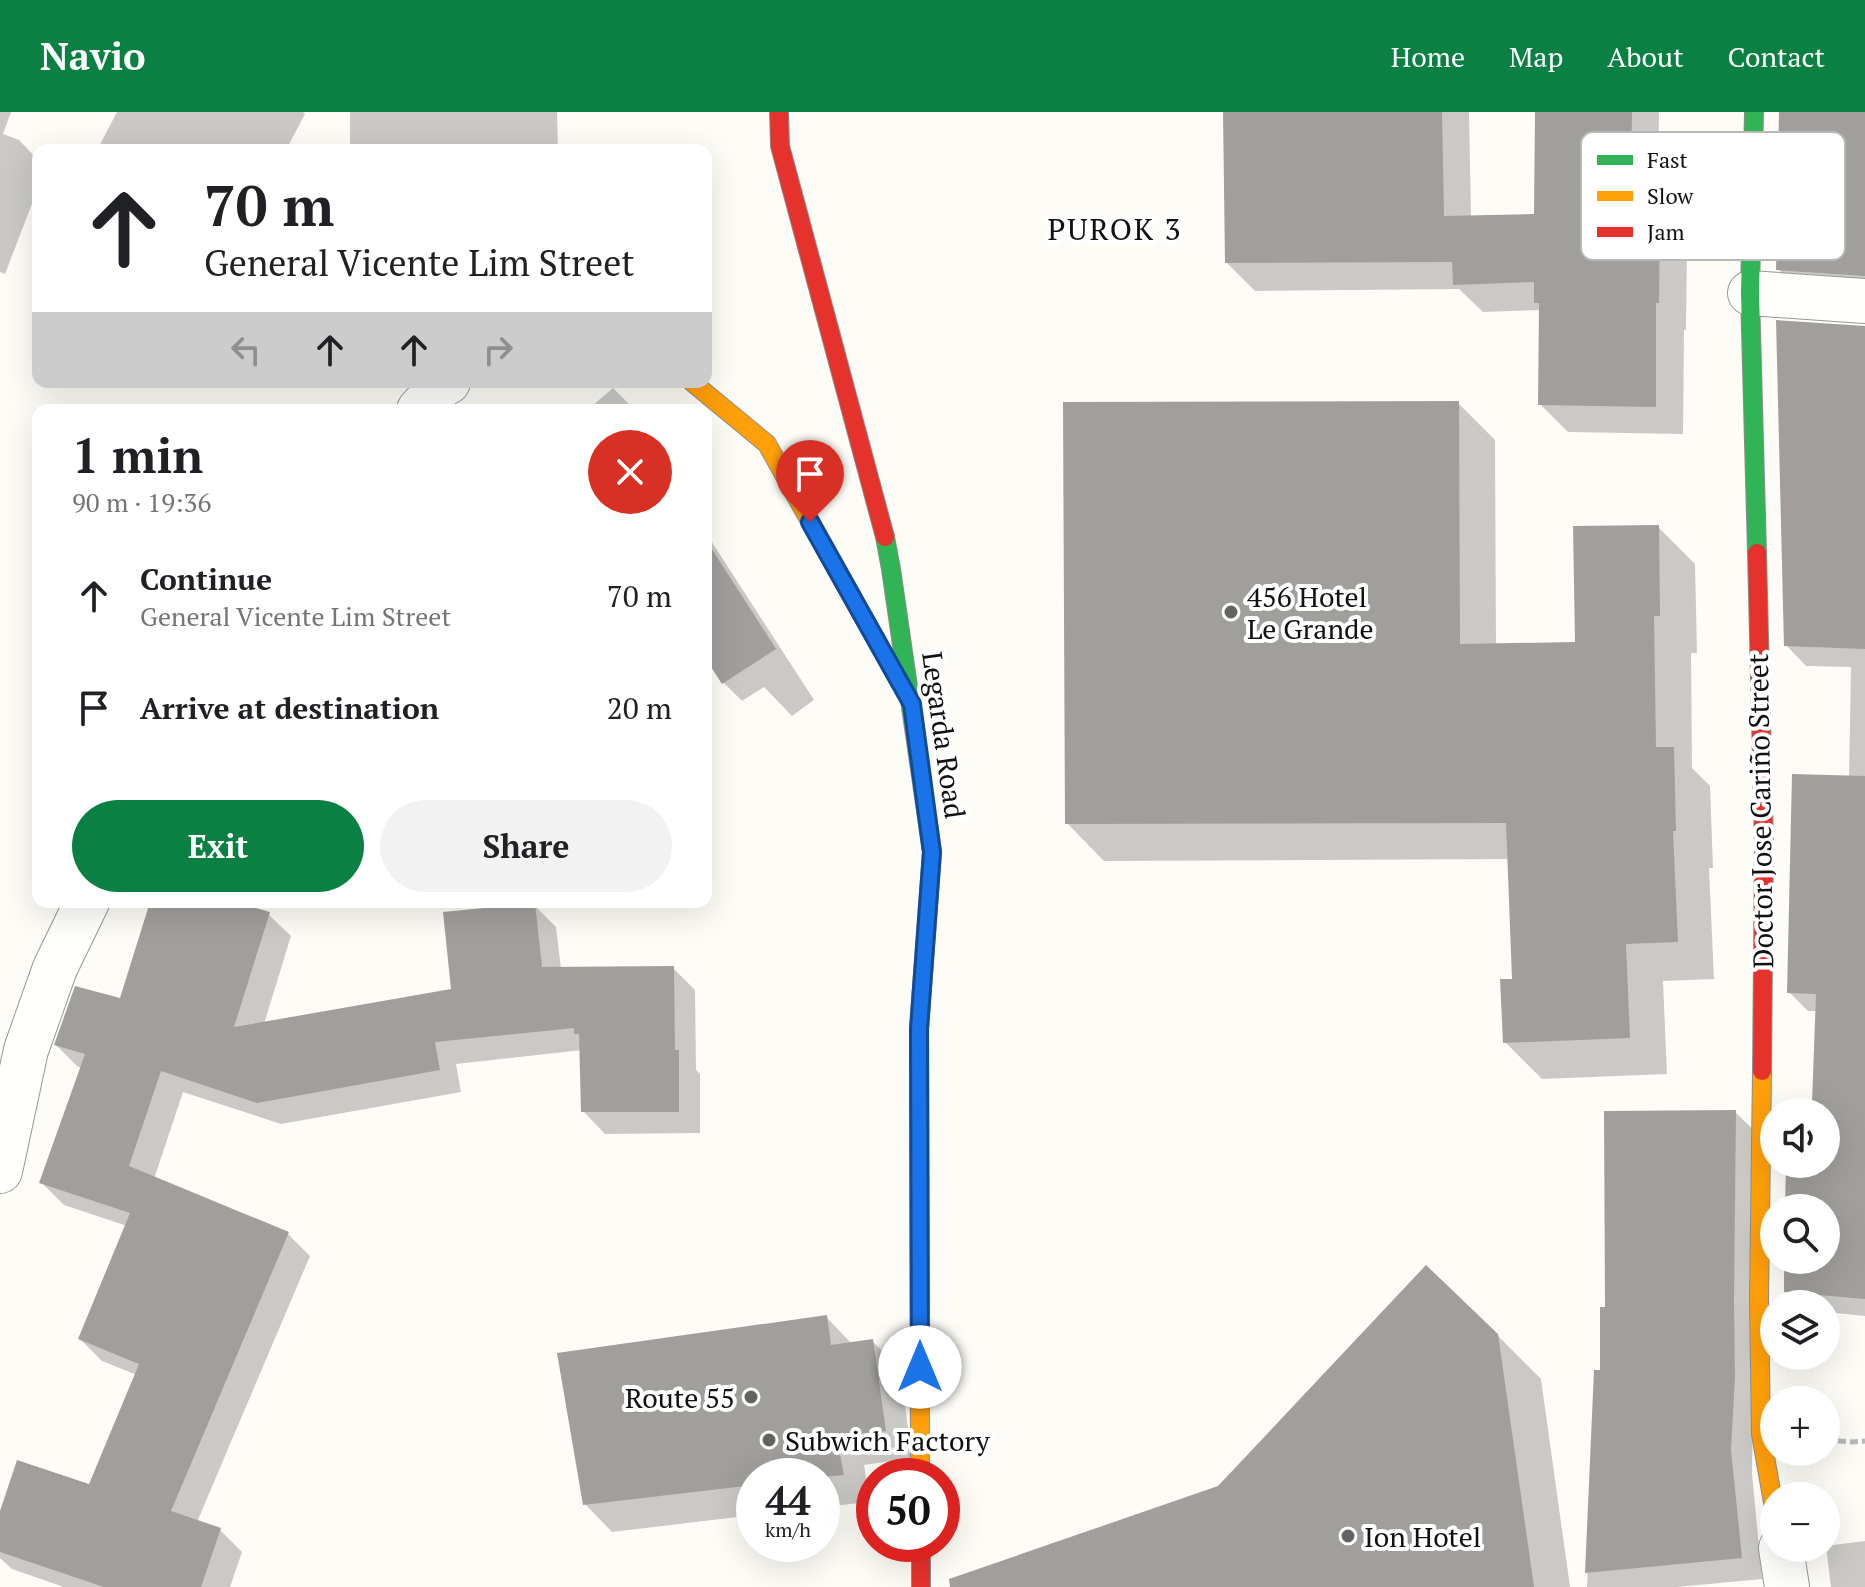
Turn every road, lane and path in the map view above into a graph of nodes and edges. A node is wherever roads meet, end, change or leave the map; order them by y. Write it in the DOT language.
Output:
graph roads {
  1 [pos="779,112"];
  2 [pos="1754,112"];
  3 [pos="1754,132"];
  4 [pos="1751,260"];
  5 [pos="1750,293"];
  6 [pos="1865,301"];
  7 [pos="439,388"];
  8 [pos="699,388"];
  9 [pos="425,404"];
  10 [pos="912,704"];
  11 [pos="84,908"];
  12 [pos="0,1171"];
  13 [pos="1840,1441"];
  14 [pos="1865,1441"];
  15 [pos="920,1458"];
  16 [pos="1769,1482"];
  17 [pos="921,1562"];
  18 [pos="1783,1562"];
  19 [pos="921,1587"];
  20 [pos="1787,1587"];
  1 -- 10 [label="street, Legarda Road"];
  2 -- 3 [label="street, Doctor Jose Cariño Street"];
  4 -- 5 [label="street, Doctor Jose Cariño Street"];
  5 -- 6 [label="street"];
  5 -- 16 [label="street, Doctor Jose Cariño Street"];
  7 -- 9 [label="street"];
  8 -- 10 [label="street"];
  10 -- 15 [label="street, Legarda Road"];
  11 -- 12 [label="street"];
  13 -- 14 [label="path"];
  17 -- 19 [label="street"];
  18 -- 20 [label="street"];
}
